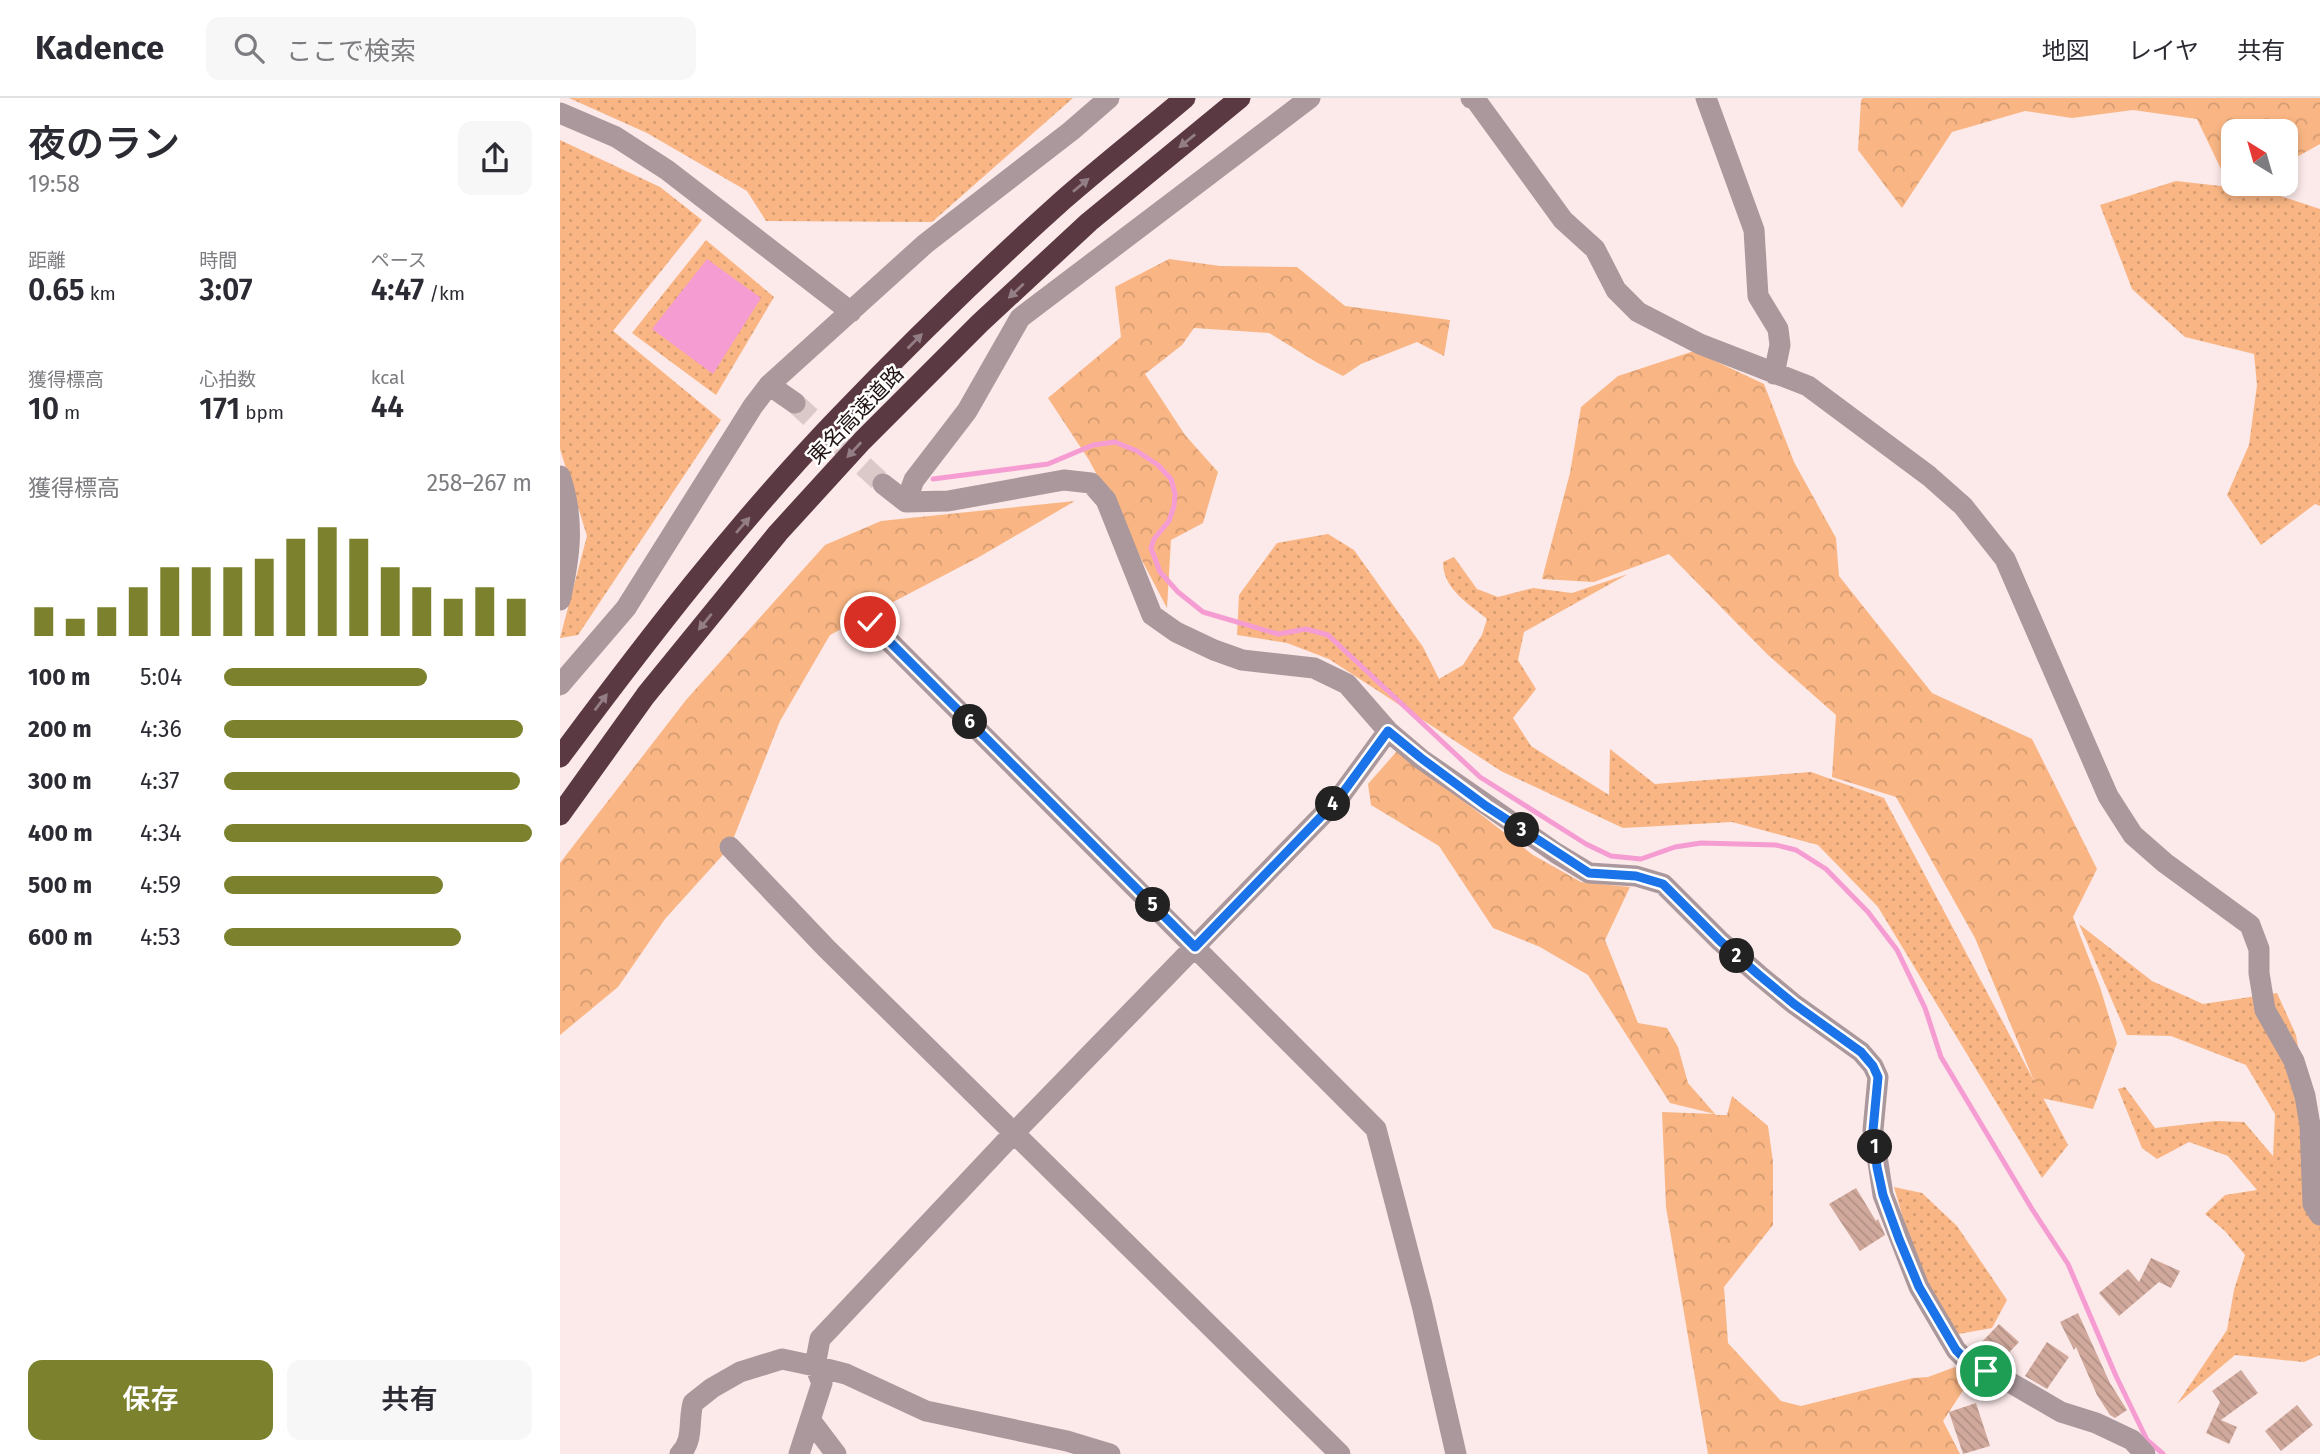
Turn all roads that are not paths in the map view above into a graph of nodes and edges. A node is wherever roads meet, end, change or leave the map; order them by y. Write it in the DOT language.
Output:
graph roads {
  1 [pos="1109,98"];
  2 [pos="1185,98"];
  3 [pos="1240,98"];
  4 [pos="1310,98"];
  5 [pos="1471,98"];
  6 [pos="1706,98"];
  7 [pos="560,113"];
  8 [pos="851,312"];
  9 [pos="1774,374"];
  10 [pos="769,385"];
  11 [pos="795,403"];
  12 [pos="560,477"];
  13 [pos="883,484"];
  14 [pos="906,502"];
  15 [pos="560,600"];
  16 [pos="870,622"];
  17 [pos="560,685"];
  18 [pos="1388,731"];
  19 [pos="560,757"];
  20 [pos="560,815"];
  21 [pos="730,846"];
  22 [pos="1195,947"];
  23 [pos="1014,1133"];
  24 [pos="2320,1215"];
  25 [pos="815,1366"];
  26 [pos="810,1421"];
  27 [pos="680,1454"];
  28 [pos="799,1454"];
  29 [pos="836,1454"];
  30 [pos="1110,1454"];
  31 [pos="1340,1454"];
  32 [pos="1456,1454"];
  33 [pos="2145,1454"];
  1 -- 8 [label="street"];
  19 -- 2 [label="highway, 東名高速道路, one-way"];
  3 -- 20 [label="highway, 東名高速道路, one-way"];
  4 -- 14 [label="street"];
  5 -- 9 [label="street"];
  6 -- 9 [label="street"];
  7 -- 8 [label="street"];
  8 -- 10 [label="street"];
  9 -- 24 [label="street"];
  10 -- 11 [label="street"];
  10 -- 17 [label="street"];
  12 -- 15 [label="street"];
  13 -- 14 [label="street"];
  14 -- 18 [label="street"];
  16 -- 22 [label="street"];
  18 -- 22 [label="street"];
  18 -- 33 [label="street"];
  21 -- 23 [label="street"];
  22 -- 23 [label="street"];
  22 -- 32 [label="street"];
  23 -- 25 [label="street"];
  23 -- 31 [label="street"];
  25 -- 26 [label="street"];
  25 -- 27 [label="street"];
  25 -- 30 [label="street"];
  26 -- 28 [label="street"];
  26 -- 29 [label="street"];
}
